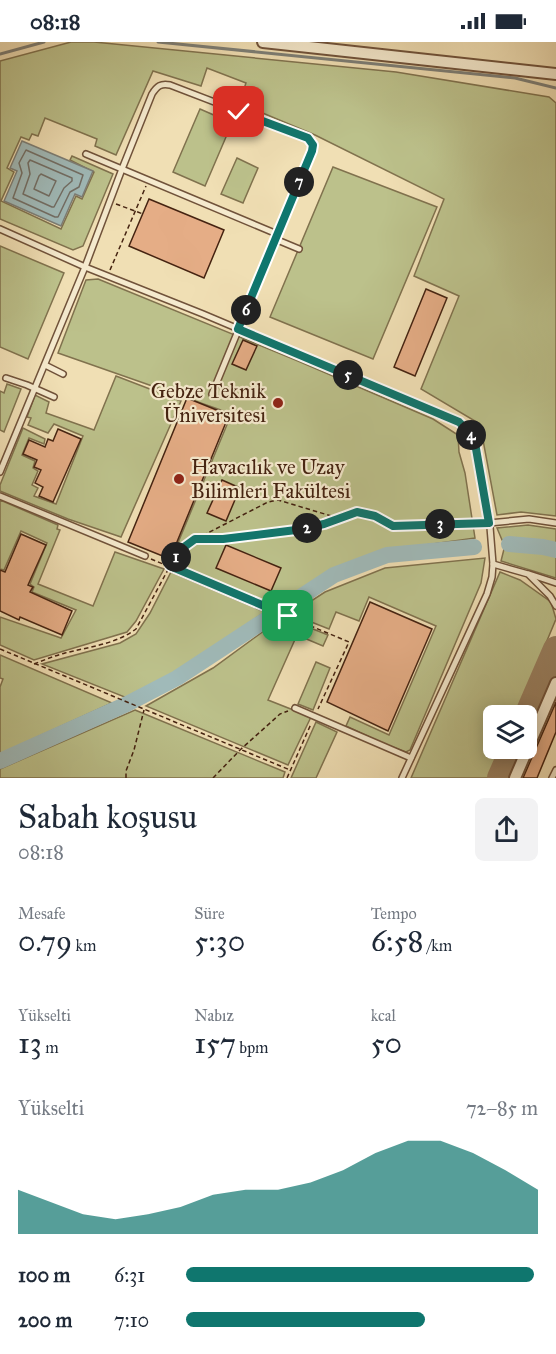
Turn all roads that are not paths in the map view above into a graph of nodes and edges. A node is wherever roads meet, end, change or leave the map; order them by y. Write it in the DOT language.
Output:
graph roads {
  1 [pos="264,42"];
  2 [pos="281,43"];
  3 [pos="556,74"];
  4 [pos="86,154"];
  5 [pos="122,169"];
  6 [pos="0,229"];
  7 [pos="276,237"];
  8 [pos="298,249"];
  9 [pos="86,267"];
  10 [pos="238,329"];
  11 [pos="45,365"];
  12 [pos="63,374"];
  13 [pos="6,378"];
  14 [pos="35,389"];
  15 [pos="212,394"];
  16 [pos="54,396"];
  17 [pos="0,472"];
  18 [pos="0,496"];
  19 [pos="489,523"];
  20 [pos="556,523"];
  21 [pos="68,525"];
  22 [pos="65,532"];
  23 [pos="145,556"];
  24 [pos="493,564"];
  25 [pos="528,574"];
  26 [pos="556,583"];
  27 [pos="556,606"];
  28 [pos="556,684"];
  29 [pos="295,708"];
  30 [pos="411,758"];
  31 [pos="556,770"];
  32 [pos="402,778"];
  33 [pos="515,778"];
  34 [pos="552,778"];
  1 -- 2 [label="street"];
  2 -- 3 [label="street"];
  4 -- 5 [label="lane"];
  5 -- 7 [label="lane"];
  5 -- 7 [label="lane"];
  5 -- 9 [label="lane"];
  6 -- 9 [label="lane"];
  7 -- 8 [label="lane"];
  7 -- 10 [label="lane"];
  9 -- 10 [label="lane"];
  9 -- 11 [label="lane"];
  10 -- 15 [label="lane"];
  10 -- 19 [label="lane"];
  11 -- 12 [label="lane"];
  11 -- 14 [label="lane"];
  13 -- 14 [label="lane"];
  14 -- 16 [label="lane"];
  14 -- 17 [label="lane"];
  18 -- 21 [label="lane"];
  19 -- 20 [label="lane"];
  19 -- 24 [label="lane"];
  21 -- 22 [label="lane"];
  21 -- 23 [label="lane"];
  24 -- 25 [label="lane"];
  24 -- 30 [label="lane"];
  25 -- 26 [label="lane"];
  25 -- 27 [label="lane"];
  28 -- 33 [label="street"];
  29 -- 30 [label="lane"];
  30 -- 32 [label="lane"];
  31 -- 34 [label="lane"];
}
